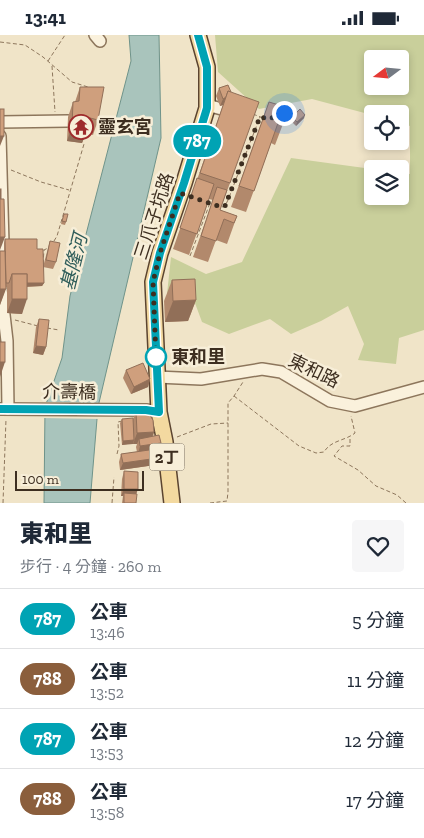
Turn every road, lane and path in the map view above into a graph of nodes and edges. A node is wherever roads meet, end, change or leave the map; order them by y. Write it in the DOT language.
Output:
graph roads {
  1 [pos="65,35"];
  2 [pos="198,35"];
  3 [pos="0,41"];
  4 [pos="48,62"];
  5 [pos="52,66"];
  6 [pos="91,88"];
  7 [pos="207,105"];
  8 [pos="229,111"];
  9 [pos="248,112"];
  10 [pos="284,113"];
  11 [pos="295,116"];
  12 [pos="260,117"];
  13 [pos="270,119"];
  14 [pos="64,122"];
  15 [pos="0,123"];
  16 [pos="0,136"];
  17 [pos="84,145"];
  18 [pos="1,166"];
  19 [pos="69,190"];
  20 [pos="216,205"];
  21 [pos="221,207"];
  22 [pos="190,256"];
  23 [pos="0,258"];
  24 [pos="43,269"];
  25 [pos="0,280"];
  26 [pos="5,317"];
  27 [pos="59,330"];
  28 [pos="250,371"];
  29 [pos="157,377"];
  30 [pos="424,387"];
  31 [pos="234,396"];
  32 [pos="4,409"];
  33 [pos="129,411"];
  34 [pos="159,412"];
  35 [pos="350,414"];
  36 [pos="228,423"];
  37 [pos="350,437"];
  38 [pos="165,442"];
  39 [pos="117,454"];
  40 [pos="114,477"];
  41 [pos="3,503"];
  42 [pos="112,503"];
  43 [pos="172,503"];
  44 [pos="210,503"];
  45 [pos="406,503"];
  1 -- 4 [label="path"];
  2 -- 7 [label="main road, 三爪子坑路 / 2丁"];
  3 -- 4 [label="path"];
  4 -- 5 [label="path"];
  5 -- 6 [label="path"];
  5 -- 14 [label="path"];
  7 -- 8 [label="street"];
  7 -- 29 [label="main road, 三爪子坑路 / 2丁"];
  9 -- 12 [label="path"];
  10 -- 11 [label="path"];
  12 -- 13 [label="path"];
  12 -- 21 [label="path"];
  14 -- 15 [label="street"];
  16 -- 18 [label="street"];
  17 -- 19 [label="path"];
  18 -- 19 [label="path"];
  18 -- 23 [label="street"];
  19 -- 24 [label="path"];
  20 -- 22 [label="path"];
  25 -- 26 [label="street"];
  26 -- 27 [label="path"];
  26 -- 32 [label="street"];
  28 -- 29 [label="street, 東和路"];
  28 -- 30 [label="street, 東和路"];
  28 -- 31 [label="path"];
  29 -- 34 [label="main road, 三爪子坑路 / 2丁"];
  31 -- 36 [label="path"];
  31 -- 37 [label="path"];
  32 -- 33 [label="street, 介壽橋"];
  32 -- 41 [label="path"];
  33 -- 34 [label="street, 介壽橋"];
  33 -- 39 [label="path"];
  34 -- 38 [label="main road, 2丁"];
  35 -- 37 [label="path"];
  36 -- 38 [label="path"];
  36 -- 44 [label="path"];
  37 -- 45 [label="path"];
  38 -- 43 [label="main road, 2丁"];
  40 -- 42 [label="path"];
}
